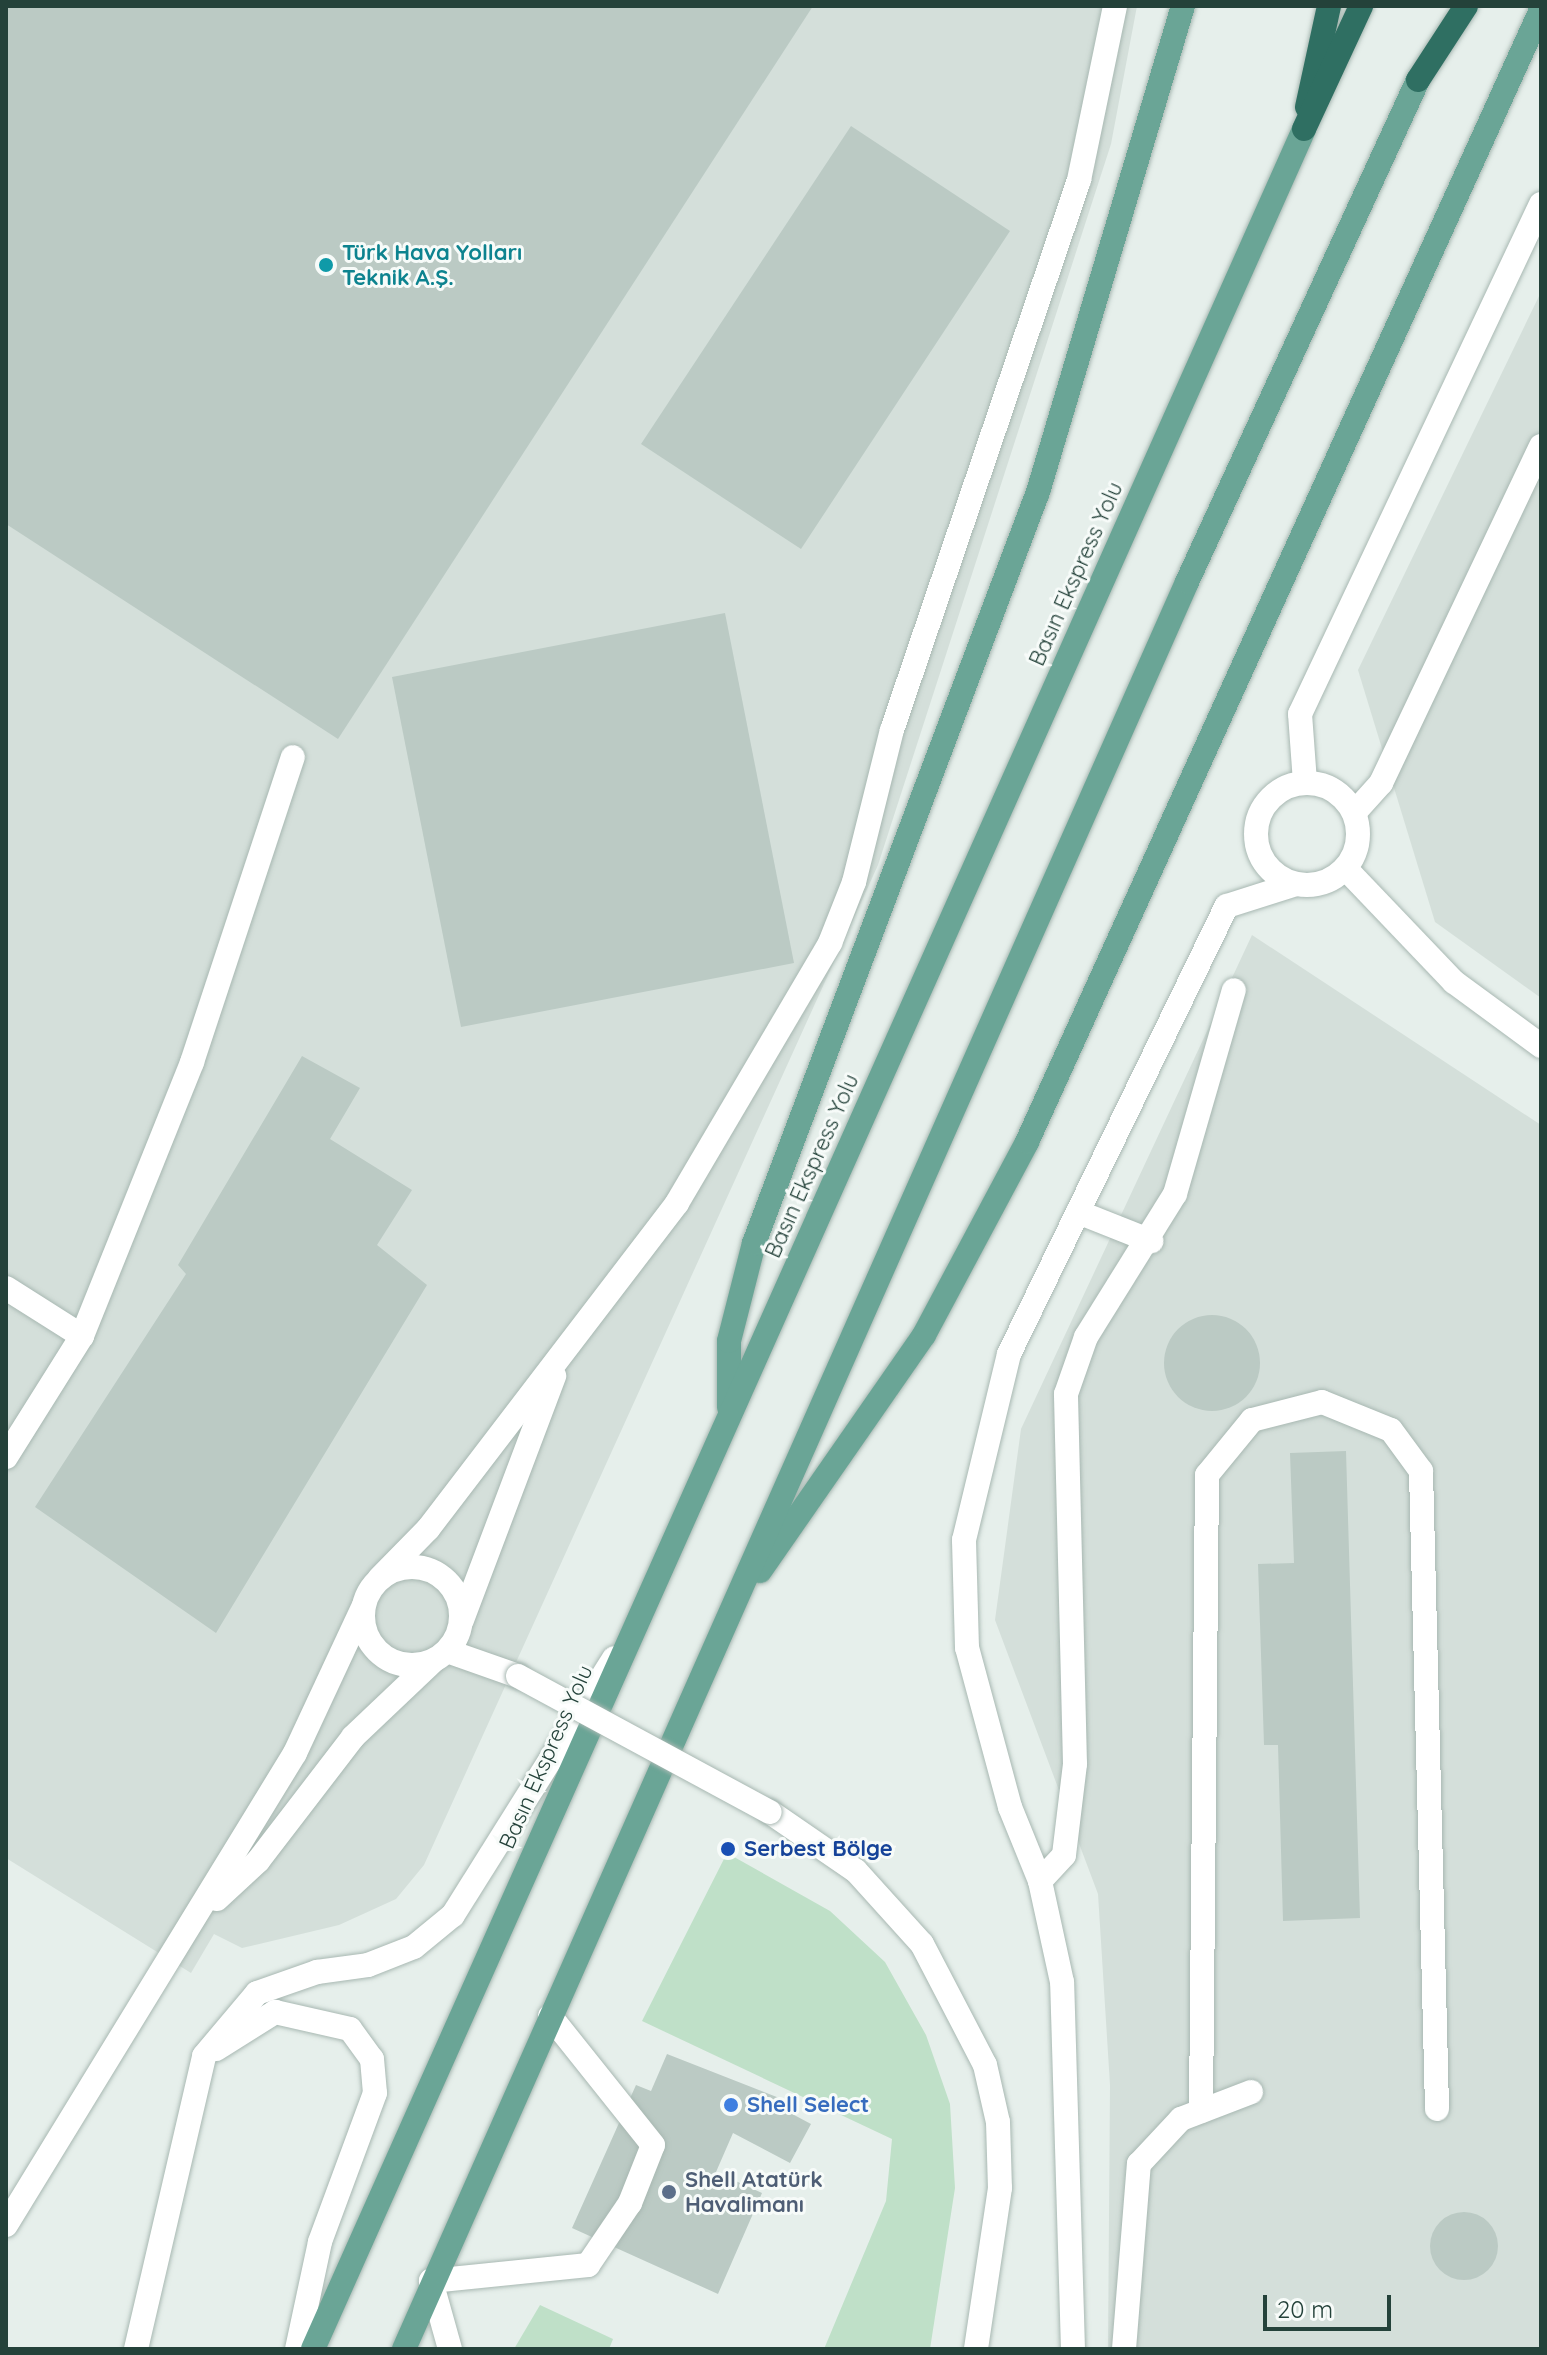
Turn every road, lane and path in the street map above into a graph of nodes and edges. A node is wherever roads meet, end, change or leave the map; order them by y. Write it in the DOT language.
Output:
graph roads {
  1 [pos="1115,6"];
  2 [pos="1183,6"];
  3 [pos="1329,6"];
  4 [pos="1361,6"];
  5 [pos="1451,6"];
  6 [pos="1466,6"];
  7 [pos="1541,10"];
  8 [pos="1418,80"];
  9 [pos="1304,129"];
  10 [pos="1541,204"];
  11 [pos="1541,446"];
  12 [pos="293,757"];
  13 [pos="1305,782"];
  14 [pos="1355,812"];
  15 [pos="1346,869"];
  16 [pos="1296,884"];
  17 [pos="1234,990"];
  18 [pos="1541,1046"];
  19 [pos="1078,1212"];
  20 [pos="1151,1241"];
  21 [pos="6,1288"];
  22 [pos="82,1336"];
  23 [pos="559,1363"];
  24 [pos="729,1418"];
  25 [pos="6,1457"];
  26 [pos="380,1578"];
  27 [pos="363,1607"];
  28 [pos="730,1613"];
  29 [pos="628,1636"];
  30 [pos="450,1641"];
  31 [pos="1040,1881"];
  32 [pos="198,1916"];
  33 [pos="550,2016"];
  34 [pos="204,2056"];
  35 [pos="1251,2092"];
  36 [pos="1437,2109"];
  37 [pos="1201,2111"];
  38 [pos="6,2225"];
  39 [pos="431,2281"];
  40 [pos="136,2349"];
  41 [pos="297,2349"];
  42 [pos="313,2349"];
  43 [pos="404,2349"];
  44 [pos="450,2349"];
  45 [pos="976,2349"];
  46 [pos="1073,2349"];
  47 [pos="1124,2349"];
  1 -- 23 [label="street"];
  2 -- 24 [label="main road"];
  3 -- 9 [label="highway"];
  4 -- 9 [label="highway, Basın Ekspress Yolu"];
  5 -- 8 [label="highway"];
  6 -- 8 [label="highway"];
  7 -- 28 [label="main road"];
  8 -- 28 [label="main road"];
  9 -- 24 [label="main road, Basın Ekspress Yolu"];
  10 -- 13 [label="street"];
  11 -- 14 [label="street"];
  12 -- 22 [label="street"];
  13 -- 14 [label="street"];
  13 -- 16 [label="street"];
  14 -- 15 [label="street"];
  15 -- 16 [label="street"];
  15 -- 18 [label="street"];
  16 -- 19 [label="street"];
  17 -- 20 [label="street"];
  19 -- 20 [label="street"];
  19 -- 31 [label="street"];
  20 -- 31 [label="street"];
  21 -- 22 [label="street"];
  22 -- 25 [label="street"];
  23 -- 26 [label="street"];
  23 -- 30 [label="street"];
  24 -- 29 [label="main road, Basın Ekspress Yolu"];
  26 -- 27 [label="street"];
  26 -- 30 [label="street"];
  27 -- 30 [label="street"];
  27 -- 32 [label="street"];
  28 -- 33 [label="main road"];
  29 -- 34 [label="street"];
  29 -- 42 [label="main road, Basın Ekspress Yolu"];
  30 -- 32 [label="street"];
  30 -- 45 [label="street, bridge"];
  31 -- 46 [label="street"];
  32 -- 38 [label="street"];
  33 -- 39 [label="main road"];
  33 -- 39 [label="street"];
  34 -- 40 [label="street"];
  34 -- 41 [label="street"];
  35 -- 37 [label="street"];
  36 -- 37 [label="street"];
  37 -- 47 [label="street"];
  39 -- 43 [label="main road"];
  39 -- 44 [label="street"];
}
